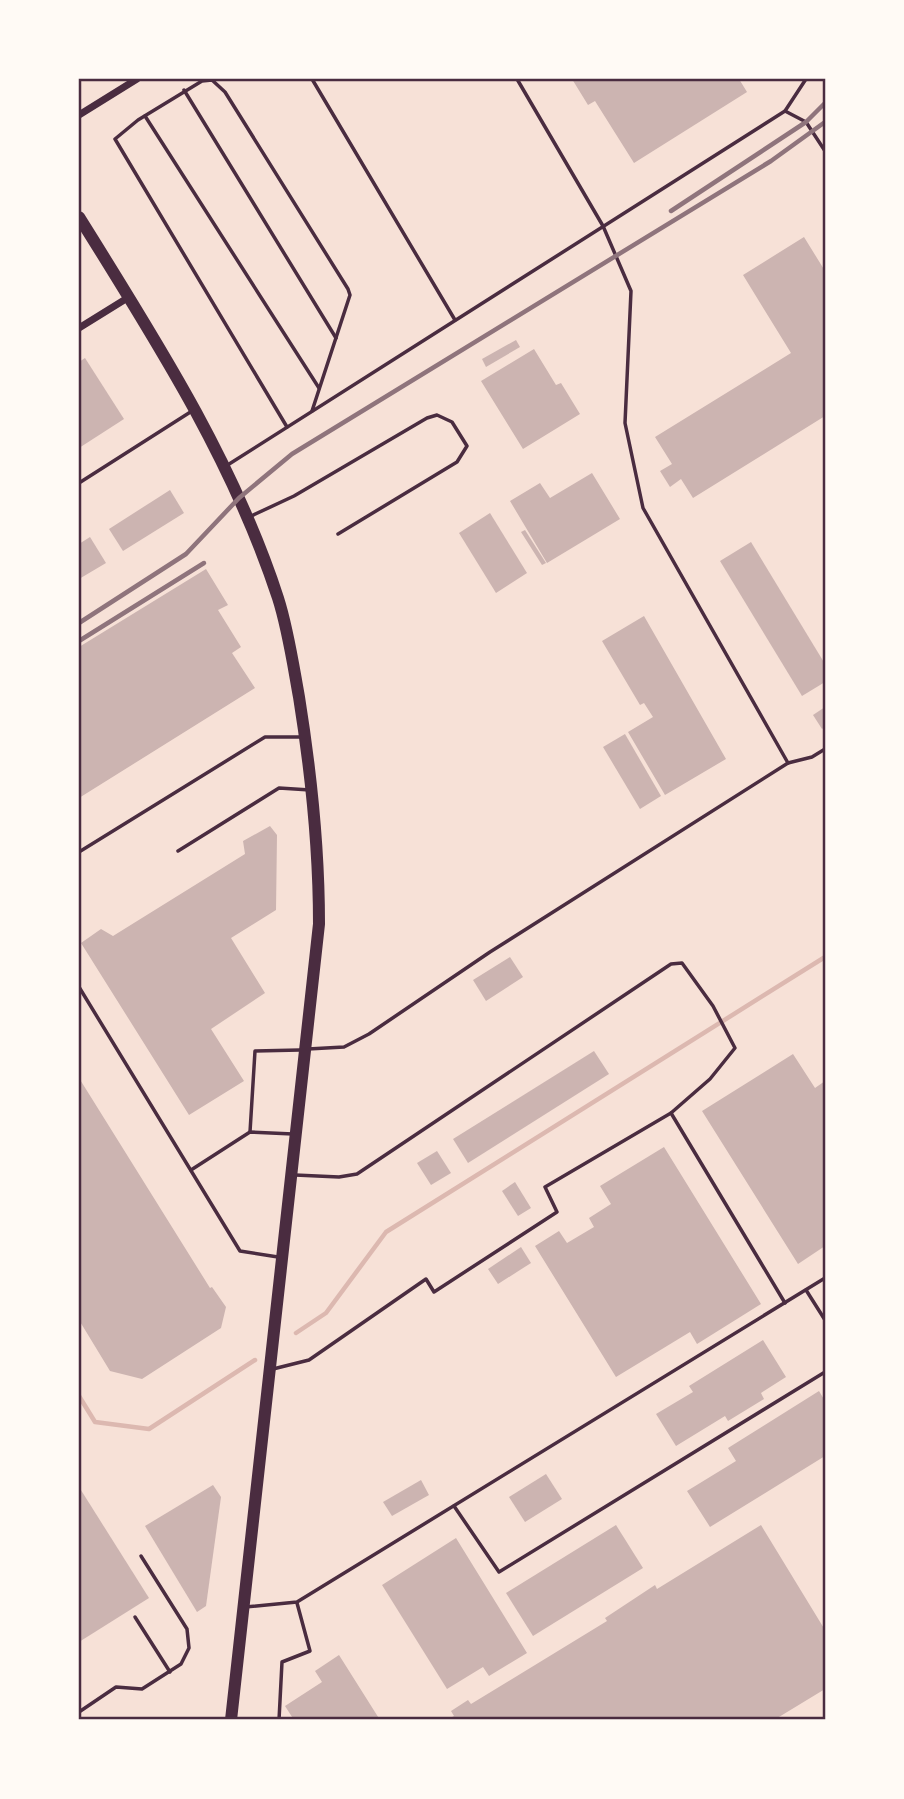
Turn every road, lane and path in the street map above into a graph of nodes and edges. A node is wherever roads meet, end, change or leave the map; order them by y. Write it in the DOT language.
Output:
graph roads {
  1 [pos="137,79"];
  2 [pos="312,79"];
  3 [pos="517,79"];
  4 [pos="806,79"];
  5 [pos="184,90"];
  6 [pos="785,111"];
  7 [pos="79,115"];
  8 [pos="145,116"];
  9 [pos="825,151"];
  10 [pos="79,218"];
  11 [pos="603,226"];
  12 [pos="129,297"];
  13 [pos="455,320"];
  14 [pos="79,328"];
  15 [pos="336,338"];
  16 [pos="319,389"];
  17 [pos="196,408"];
  18 [pos="312,411"];
  19 [pos="286,427"];
  20 [pos="224,467"];
  21 [pos="79,483"];
  22 [pos="247,518"];
  23 [pos="338,534"];
  24 [pos="306,737"];
  25 [pos="825,749"];
  26 [pos="788,763"];
  27 [pos="312,790"];
  28 [pos="178,851"];
  29 [pos="79,852"];
  30 [pos="79,987"];
  31 [pos="305,1050"];
  32 [pos="671,1113"];
  33 [pos="250,1132"];
  34 [pos="295,1134"];
  35 [pos="191,1170"];
  36 [pos="291,1175"];
  37 [pos="282,1258"];
  38 [pos="825,1278"];
  39 [pos="806,1290"];
  40 [pos="785,1303"];
  41 [pos="825,1320"];
  42 [pos="269,1370"];
  43 [pos="825,1372"];
  44 [pos="454,1506"];
  45 [pos="141,1556"];
  46 [pos="297,1602"];
  47 [pos="243,1607"];
  48 [pos="135,1617"];
  49 [pos="170,1672"];
  50 [pos="79,1712"];
  51 [pos="231,1720"];
  52 [pos="279,1720"];
  1 -- 7 [label="street"];
  2 -- 13 [label="lane"];
  3 -- 11 [label="lane"];
  4 -- 6 [label="lane"];
  5 -- 8 [label="lane"];
  5 -- 15 [label="lane"];
  5 -- 15 [label="lane"];
  6 -- 9 [label="lane"];
  6 -- 11 [label="lane"];
  8 -- 16 [label="lane"];
  8 -- 19 [label="lane"];
  10 -- 12 [label="main road"];
  11 -- 13 [label="lane"];
  11 -- 26 [label="lane"];
  12 -- 14 [label="street"];
  12 -- 17 [label="main road"];
  13 -- 18 [label="lane"];
  15 -- 16 [label="lane"];
  16 -- 18 [label="lane"];
  17 -- 20 [label="main road"];
  17 -- 21 [label="lane"];
  18 -- 19 [label="lane"];
  19 -- 20 [label="lane"];
  20 -- 22 [label="main road"];
  22 -- 23 [label="lane"];
  22 -- 24 [label="main road"];
  24 -- 27 [label="main road"];
  24 -- 29 [label="lane"];
  25 -- 26 [label="lane"];
  26 -- 31 [label="lane"];
  27 -- 28 [label="lane"];
  27 -- 31 [label="main road"];
  30 -- 35 [label="lane"];
  31 -- 33 [label="lane"];
  31 -- 34 [label="main road"];
  32 -- 36 [label="lane"];
  32 -- 40 [label="lane"];
  32 -- 42 [label="lane"];
  33 -- 34 [label="lane"];
  33 -- 35 [label="lane"];
  34 -- 36 [label="main road"];
  35 -- 37 [label="lane"];
  36 -- 37 [label="main road"];
  37 -- 42 [label="main road"];
  38 -- 39 [label="lane"];
  39 -- 40 [label="lane"];
  39 -- 41 [label="lane"];
  40 -- 44 [label="lane"];
  42 -- 47 [label="main road"];
  43 -- 44 [label="lane"];
  44 -- 46 [label="lane"];
  45 -- 49 [label="lane"];
  46 -- 47 [label="lane"];
  46 -- 52 [label="lane"];
  47 -- 51 [label="main road"];
  48 -- 49 [label="lane"];
  49 -- 50 [label="lane"];
}
